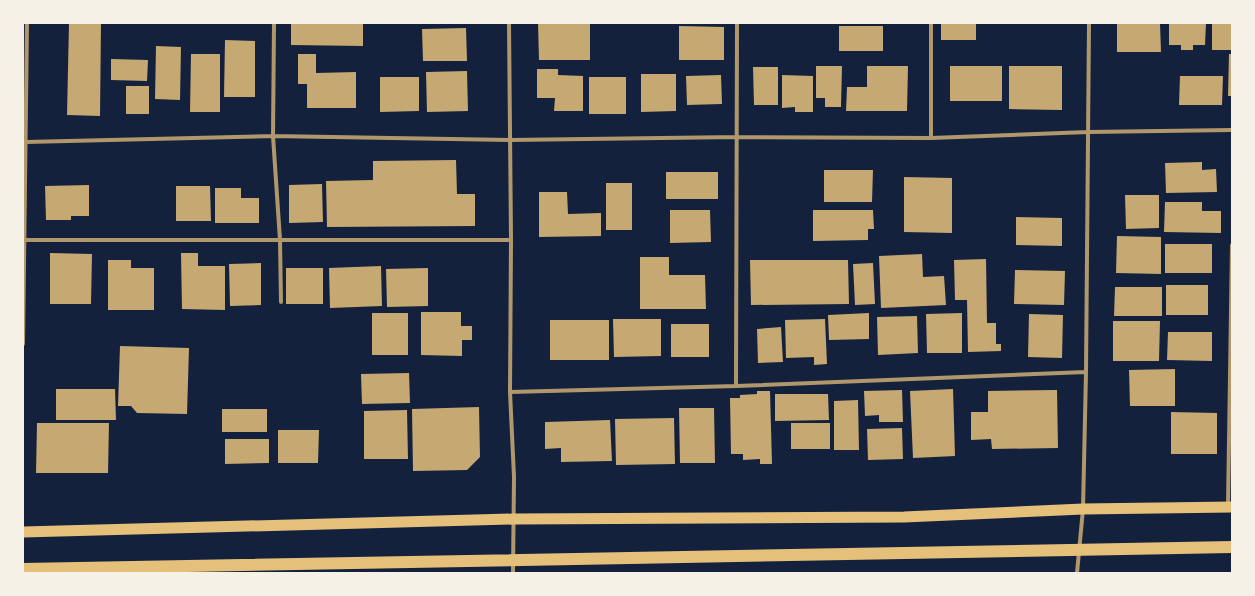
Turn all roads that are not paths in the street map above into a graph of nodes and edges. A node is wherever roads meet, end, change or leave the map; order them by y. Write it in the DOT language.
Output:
graph roads {
  1 [pos="28,23"];
  2 [pos="274,23"];
  3 [pos="509,23"];
  4 [pos="737,23"];
  5 [pos="930,23"];
  6 [pos="1089,23"];
  7 [pos="1232,130"];
  8 [pos="1088,132"];
  9 [pos="273,136"];
  10 [pos="737,137"];
  11 [pos="931,138"];
  12 [pos="510,140"];
  13 [pos="26,142"];
  14 [pos="25,160"];
  15 [pos="25,240"];
  16 [pos="280,240"];
  17 [pos="511,240"];
  18 [pos="1232,245"];
  19 [pos="282,302"];
  20 [pos="23,344"];
  21 [pos="1086,372"];
  22 [pos="736,386"];
  23 [pos="510,392"];
  24 [pos="1230,507"];
  25 [pos="1083,509"];
  26 [pos="514,519"];
  27 [pos="23,532"];
  28 [pos="1232,547"];
  29 [pos="23,569"];
  30 [pos="513,573"];
  31 [pos="1077,573"];
  1 -- 13 [label="street"];
  2 -- 9 [label="street"];
  3 -- 12 [label="street"];
  4 -- 10 [label="street"];
  5 -- 11 [label="street"];
  6 -- 8 [label="street"];
  7 -- 8 [label="street"];
  8 -- 11 [label="street"];
  8 -- 21 [label="street"];
  9 -- 12 [label="street"];
  9 -- 13 [label="street"];
  9 -- 16 [label="street"];
  10 -- 11 [label="street"];
  10 -- 12 [label="street"];
  10 -- 22 [label="street"];
  12 -- 17 [label="street"];
  13 -- 14 [label="street"];
  14 -- 15 [label="street"];
  15 -- 16 [label="street"];
  15 -- 20 [label="street"];
  16 -- 17 [label="street"];
  16 -- 19 [label="street"];
  17 -- 23 [label="street"];
  18 -- 24 [label="street"];
  21 -- 22 [label="street"];
  21 -- 25 [label="street"];
  22 -- 23 [label="street"];
  23 -- 26 [label="street"];
  24 -- 25 [label="highway"];
  25 -- 26 [label="highway"];
  25 -- 31 [label="street"];
  26 -- 27 [label="highway"];
  26 -- 30 [label="street"];
  28 -- 29 [label="highway"];
}
